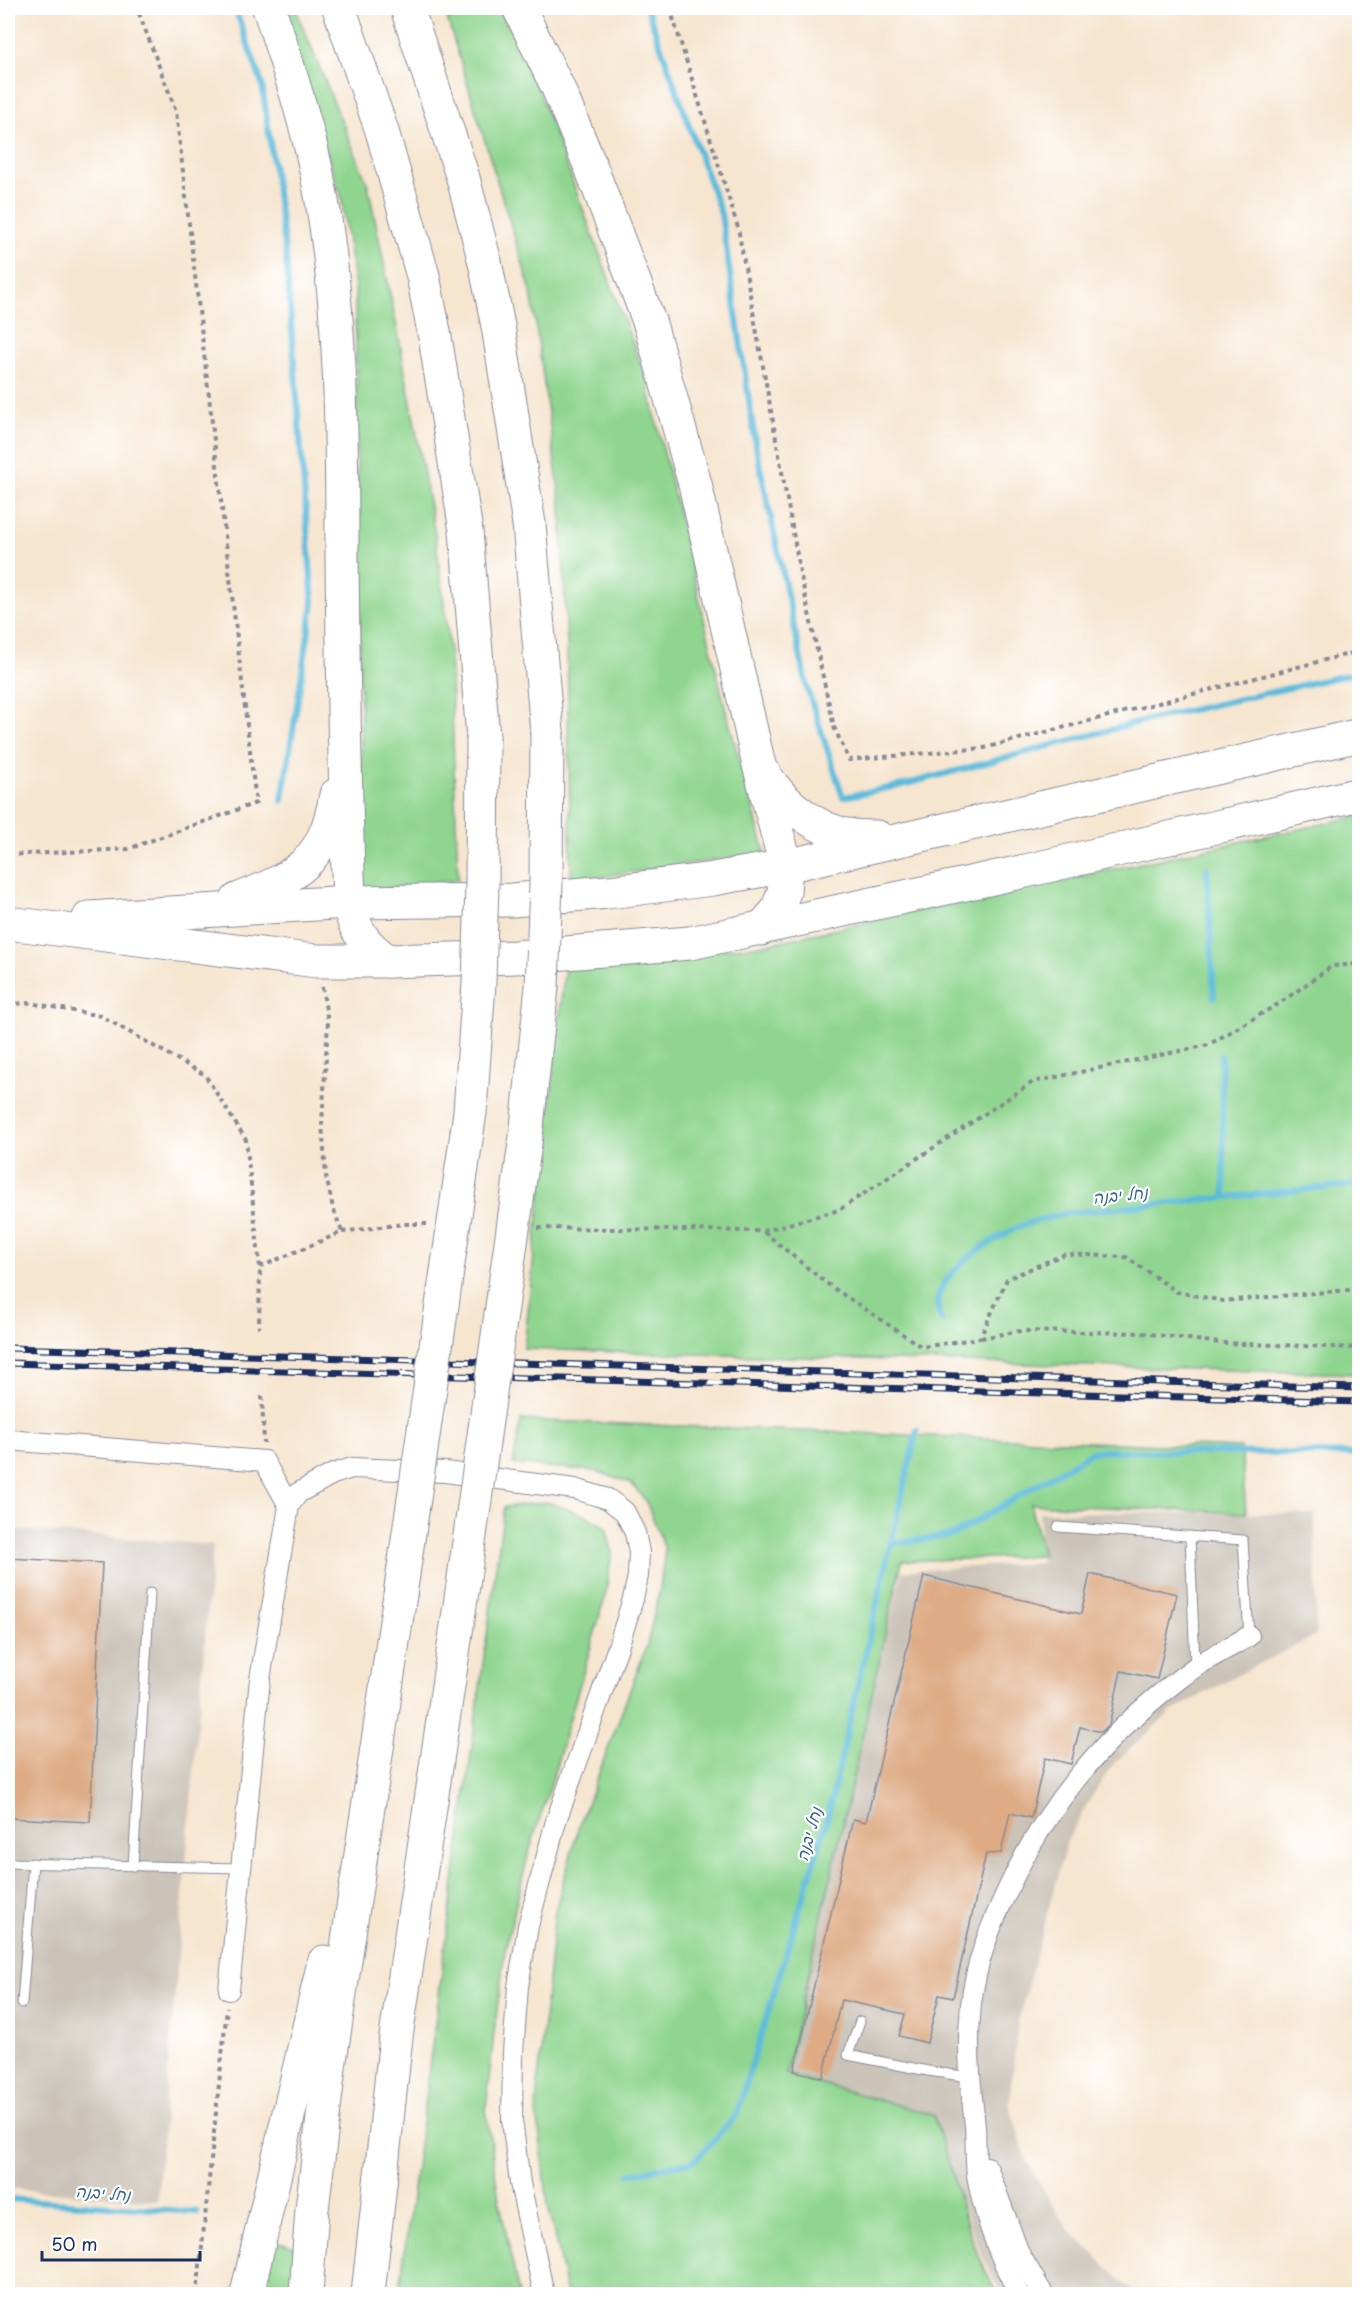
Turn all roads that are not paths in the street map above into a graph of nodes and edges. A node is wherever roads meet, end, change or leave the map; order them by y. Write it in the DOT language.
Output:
graph roads {
  1 [pos="269,8"];
  2 [pos="339,8"];
  3 [pos="407,8"];
  4 [pos="519,8"];
  5 [pos="1359,735"];
  6 [pos="344,755"];
  7 [pos="758,761"];
  8 [pos="1359,794"];
  9 [pos="921,835"];
  10 [pos="786,866"];
  11 [pos="349,902"];
  12 [pos="204,911"];
  13 [pos="8,923"];
  14 [pos="761,929"];
  15 [pos="388,961"];
  16 [pos="8,1440"];
  17 [pos="289,1506"];
  18 [pos="1058,1527"];
  19 [pos="1190,1536"];
  20 [pos="150,1593"];
  21 [pos="1249,1636"];
  22 [pos="1195,1667"];
  23 [pos="384,1703"];
  24 [pos="8,1863"];
  25 [pos="33,1863"];
  26 [pos="133,1866"];
  27 [pos="241,1868"];
  28 [pos="229,1990"];
  29 [pos="22,2003"];
  30 [pos="860,2021"];
  31 [pos="969,2077"];
  32 [pos="975,2130"];
  33 [pos="247,2295"];
  34 [pos="306,2295"];
  35 [pos="368,2295"];
  36 [pos="544,2295"];
  37 [pos="1019,2295"];
  38 [pos="1043,2295"];
  1 -- 6 [label="highway"];
  2 -- 23 [label="highway, bridge"];
  3 -- 35 [label="highway, bridge"];
  4 -- 7 [label="highway"];
  5 -- 9 [label="highway"];
  6 -- 11 [label="highway"];
  6 -- 12 [label="highway"];
  7 -- 9 [label="highway"];
  7 -- 10 [label="highway"];
  8 -- 14 [label="highway"];
  9 -- 10 [label="highway"];
  10 -- 11 [label="highway"];
  10 -- 14 [label="highway"];
  11 -- 12 [label="highway"];
  11 -- 15 [label="highway"];
  12 -- 13 [label="highway"];
  13 -- 15 [label="highway"];
  14 -- 15 [label="highway"];
  16 -- 17 [label="street"];
  17 -- 27 [label="street"];
  17 -- 36 [label="street"];
  18 -- 19 [label="lane"];
  19 -- 21 [label="lane"];
  19 -- 22 [label="lane"];
  20 -- 26 [label="lane"];
  21 -- 22 [label="street"];
  22 -- 31 [label="street"];
  23 -- 33 [label="highway"];
  23 -- 34 [label="highway"];
  24 -- 25 [label="lane"];
  25 -- 26 [label="lane"];
  25 -- 29 [label="lane"];
  26 -- 27 [label="lane"];
  27 -- 28 [label="street"];
  30 -- 31 [label="lane"];
  31 -- 32 [label="street"];
  32 -- 37 [label="street"];
  32 -- 38 [label="street"];
}
